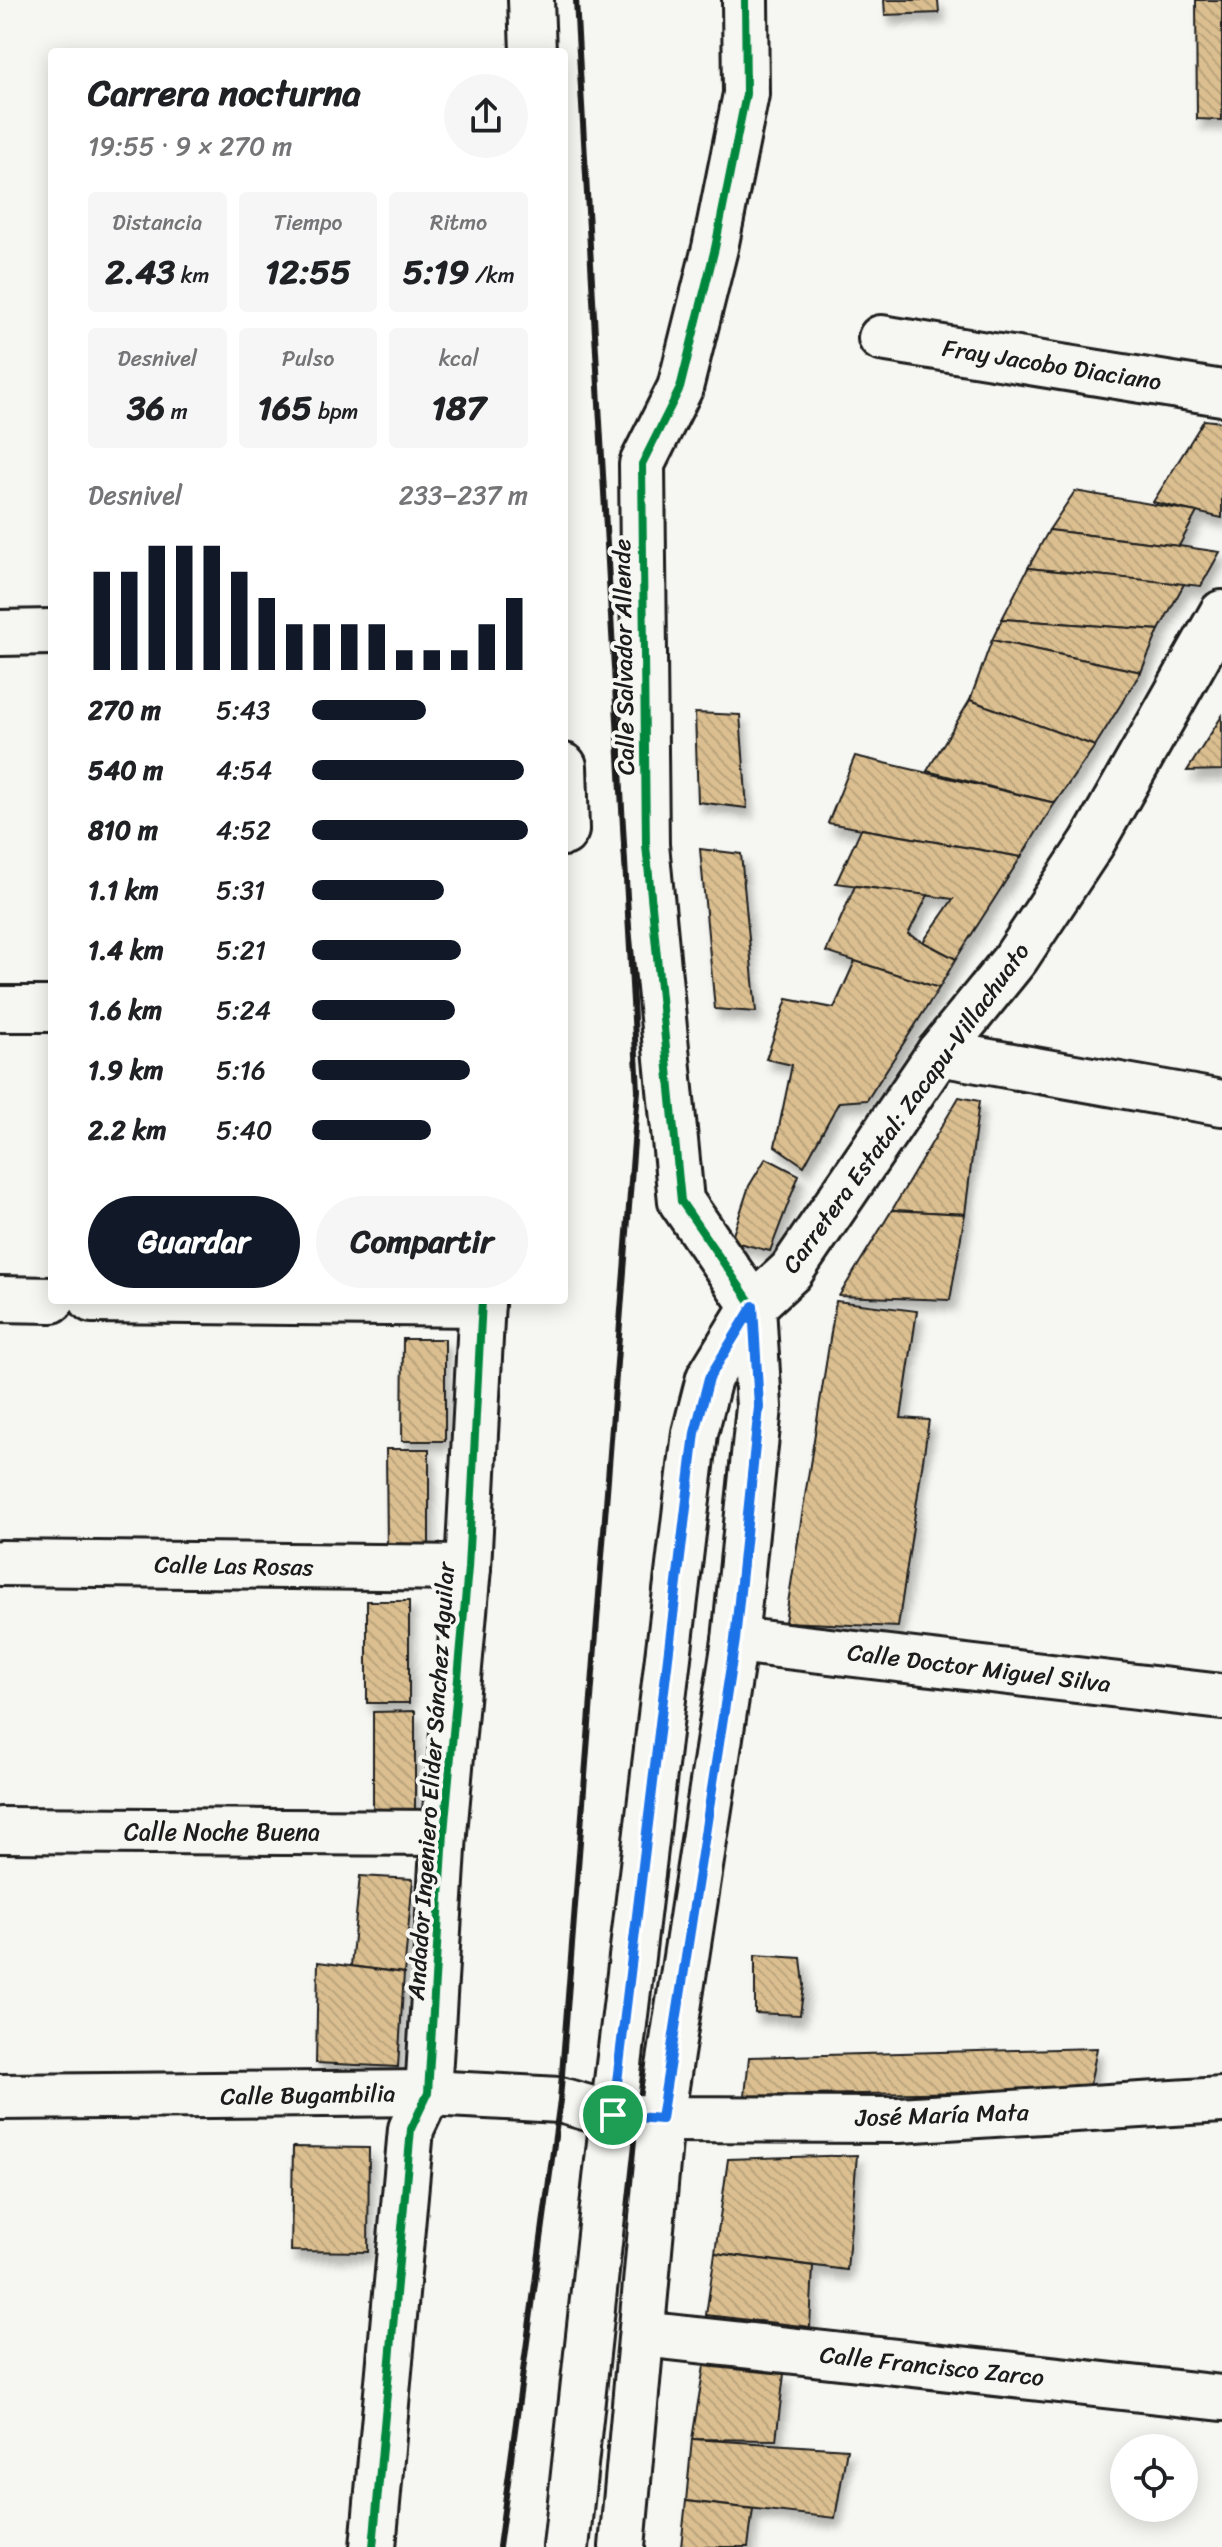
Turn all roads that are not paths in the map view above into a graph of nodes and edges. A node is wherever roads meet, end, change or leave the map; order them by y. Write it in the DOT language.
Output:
graph roads {
  1 [pos="531,0"];
  2 [pos="745,0"];
  3 [pos="533,48"];
  4 [pos="881,338"];
  5 [pos="1222,393"];
  6 [pos="1222,613"];
  7 [pos="48,632"];
  8 [pos="0,633"];
  9 [pos="0,1009"];
  10 [pos="48,1009"];
  11 [pos="939,1053"];
  12 [pos="1222,1103"];
  13 [pos="0,1299"];
  14 [pos="48,1300"];
  15 [pos="482,1304"];
  16 [pos="753,1306"];
  17 [pos="0,1563"];
  18 [pos="468,1568"];
  19 [pos="735,1640"];
  20 [pos="1222,1697"];
  21 [pos="0,1830"];
  22 [pos="444,1833"];
  23 [pos="428,2093"];
  24 [pos="0,2097"];
  25 [pos="1222,2100"];
  26 [pos="613,2115"];
  27 [pos="661,2119"];
  28 [pos="642,2334"];
  29 [pos="1222,2398"];
  30 [pos="373,2547"];
  31 [pos="566,2547"];
  32 [pos="622,2547"];
  1 -- 3 [label="street"];
  2 -- 16 [label="street, Calle Salvador Allende"];
  4 -- 5 [label="street, Fray Jacobo Diaciano"];
  6 -- 11 [label="street, Carretera Estatal: Zacapu-Villachuato"];
  7 -- 8 [label="street"];
  9 -- 10 [label="street"];
  11 -- 12 [label="street"];
  11 -- 16 [label="street, Carretera Estatal: Zacapu-Villachuato"];
  13 -- 14 [label="street"];
  15 -- 18 [label="street, Andador Ingeniero Elider Sánchez Aguilar"];
  16 -- 19 [label="street"];
  16 -- 26 [label="street, Carretera Estatal: Zacapu-Villachuato"];
  17 -- 18 [label="street, Calle Las Rosas"];
  18 -- 22 [label="street, Andador Ingeniero Elider Sánchez Aguilar"];
  19 -- 20 [label="street, Calle Doctor Miguel Silva"];
  19 -- 27 [label="street"];
  21 -- 22 [label="street, Calle Noche Buena"];
  22 -- 23 [label="street, Andador Ingeniero Elider Sánchez Aguilar"];
  23 -- 24 [label="street, Calle Bugambilia"];
  23 -- 26 [label="street, Calle Bugambilia"];
  23 -- 30 [label="street, Andador Ingeniero Elider Sánchez Aguilar"];
  25 -- 27 [label="street, José María Mata"];
  26 -- 27 [label="street, Calle Bugambilia"];
  26 -- 31 [label="street, Carretera Estatal: Zacapu-Villachuato"];
  27 -- 28 [label="street"];
  28 -- 29 [label="street, Calle Francisco Zarco"];
  28 -- 32 [label="street"];
}
